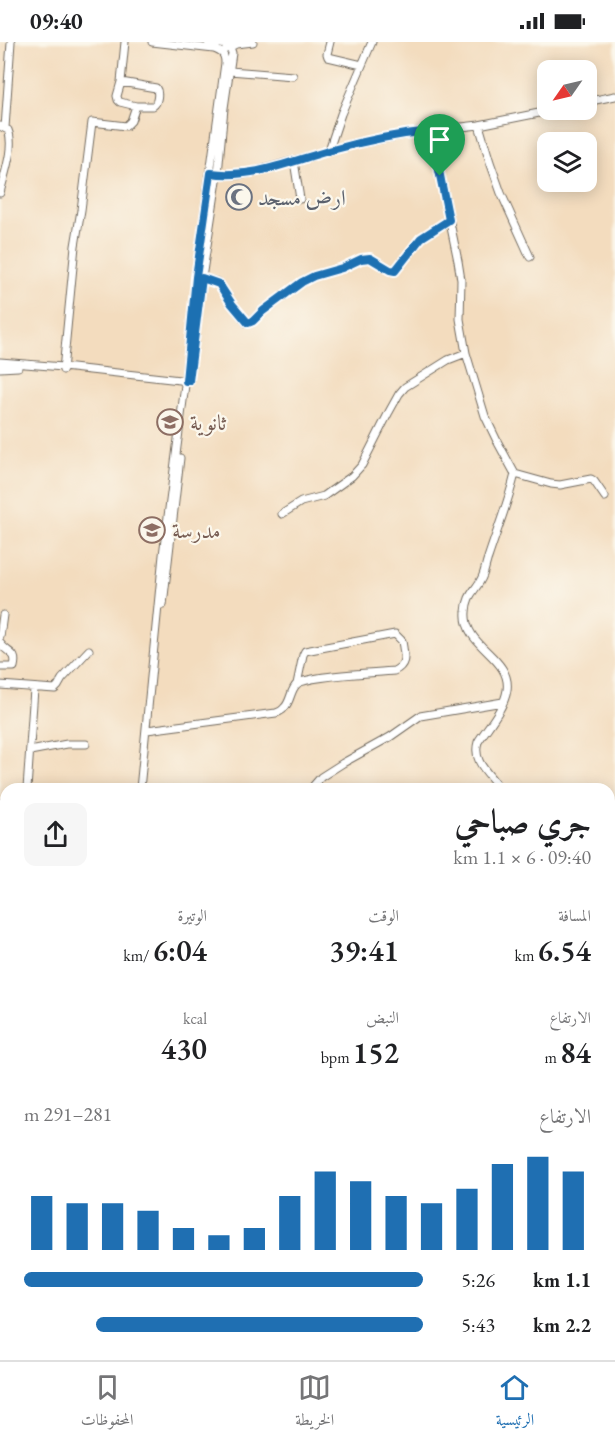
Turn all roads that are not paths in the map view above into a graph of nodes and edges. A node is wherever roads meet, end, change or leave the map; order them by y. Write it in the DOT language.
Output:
graph roads {
  1 [pos="11,42"];
  2 [pos="125,42"];
  3 [pos="152,42"];
  4 [pos="208,42"];
  5 [pos="253,42"];
  6 [pos="330,42"];
  7 [pos="372,42"];
  8 [pos="230,44"];
  9 [pos="222,52"];
  10 [pos="362,65"];
  11 [pos="230,71"];
  12 [pos="293,76"];
  13 [pos="121,82"];
  14 [pos="615,96"];
  15 [pos="597,100"];
  16 [pos="136,106"];
  17 [pos="537,114"];
  18 [pos="479,125"];
  19 [pos="3,127"];
  20 [pos="431,131"];
  21 [pos="329,150"];
  22 [pos="294,161"];
  23 [pos="214,174"];
  24 [pos="0,193"];
  25 [pos="300,199"];
  26 [pos="449,220"];
  27 [pos="530,257"];
  28 [pos="199,278"];
  29 [pos="466,353"];
  30 [pos="0,362"];
  31 [pos="0,368"];
  32 [pos="63,369"];
  33 [pos="187,383"];
  34 [pos="514,474"];
  35 [pos="605,497"];
  36 [pos="282,514"];
  37 [pos="3,615"];
  38 [pos="0,637"];
  39 [pos="0,644"];
  40 [pos="89,650"];
  41 [pos="0,667"];
  42 [pos="297,684"];
  43 [pos="0,685"];
  44 [pos="34,688"];
  45 [pos="503,702"];
  46 [pos="149,730"];
  47 [pos="86,744"];
  48 [pos="30,751"];
  49 [pos="27,783"];
  50 [pos="143,783"];
  51 [pos="316,783"];
  52 [pos="495,783"];
  1 -- 19 [label="street"];
  2 -- 13 [label="street"];
  3 -- 9 [label="street"];
  4 -- 8 [label="street"];
  5 -- 8 [label="street"];
  6 -- 10 [label="street"];
  7 -- 10 [label="street"];
  8 -- 9 [label="street"];
  8 -- 11 [label="street"];
  9 -- 23 [label="street"];
  10 -- 21 [label="street"];
  11 -- 12 [label="street"];
  11 -- 23 [label="street"];
  13 -- 16 [label="street"];
  13 -- 16 [label="street"];
  14 -- 15 [label="street"];
  16 -- 32 [label="street"];
  17 -- 18 [label="street"];
  18 -- 20 [label="street"];
  18 -- 27 [label="street"];
  19 -- 24 [label="street"];
  20 -- 21 [label="street"];
  20 -- 26 [label="street"];
  21 -- 22 [label="street"];
  22 -- 23 [label="street"];
  22 -- 25 [label="street"];
  23 -- 28 [label="street"];
  26 -- 28 [label="street"];
  26 -- 29 [label="street"];
  28 -- 33 [label="street"];
  29 -- 34 [label="street"];
  29 -- 36 [label="street"];
  30 -- 32 [label="street"];
  31 -- 32 [label="street"];
  32 -- 33 [label="street"];
  33 -- 46 [label="street"];
  34 -- 35 [label="street"];
  34 -- 45 [label="street"];
  37 -- 38 [label="street"];
  39 -- 41 [label="street"];
  40 -- 44 [label="street"];
  42 -- 42 [label="street"];
  42 -- 46 [label="street"];
  43 -- 44 [label="street"];
  44 -- 48 [label="street"];
  45 -- 51 [label="street"];
  45 -- 52 [label="street"];
  46 -- 50 [label="street"];
  47 -- 48 [label="street"];
  48 -- 49 [label="street"];
}
